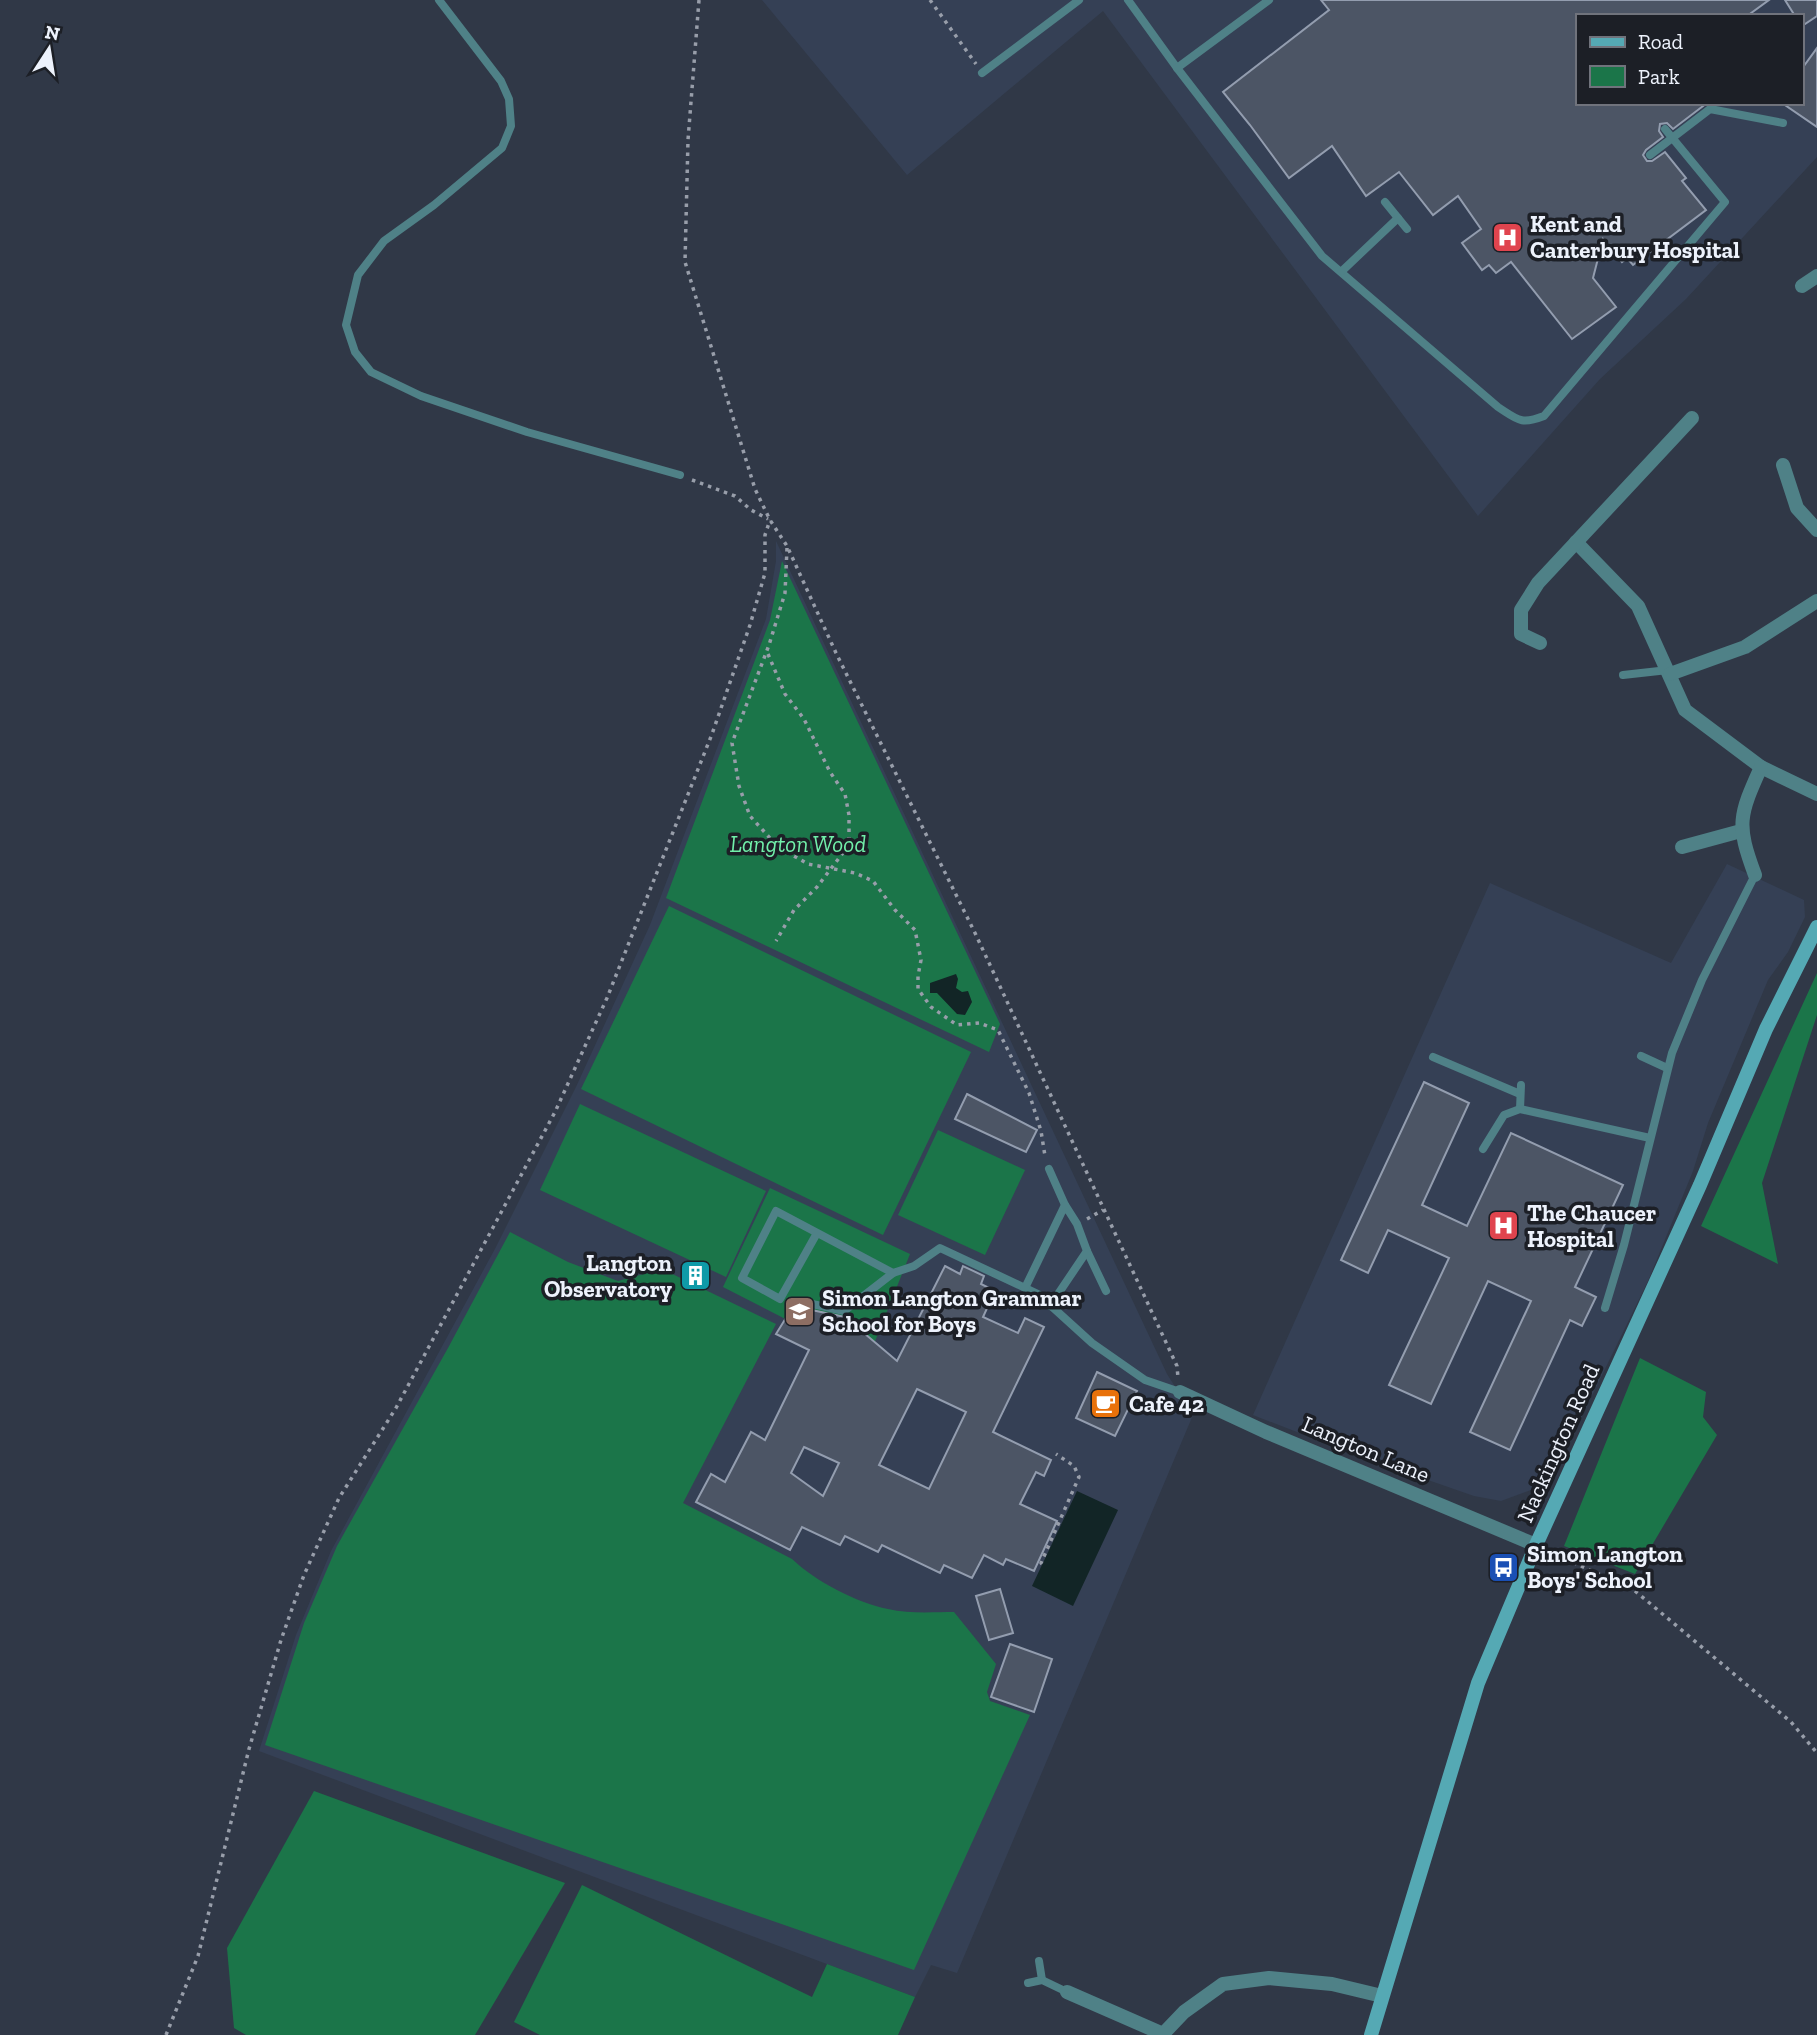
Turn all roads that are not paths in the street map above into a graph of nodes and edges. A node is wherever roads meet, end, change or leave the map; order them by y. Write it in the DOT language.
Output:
graph roads {
  1 [pos="439,0"];
  2 [pos="1079,0"];
  3 [pos="1128,0"];
  4 [pos="1269,0"];
  5 [pos="1177,68"];
  6 [pos="982,73"];
  7 [pos="1783,123"];
  8 [pos="1665,129"];
  9 [pos="1672,138"];
  10 [pos="1650,155"];
  11 [pos="1385,202"];
  12 [pos="1398,218"];
  13 [pos="1407,229"];
  14 [pos="1342,271"];
  15 [pos="1817,276"];
  16 [pos="1802,286"];
  17 [pos="1692,418"];
  18 [pos="1783,465"];
  19 [pos="680,475"];
  20 [pos="1817,530"];
  21 [pos="1576,542"];
  22 [pos="1817,601"];
  23 [pos="1539,643"];
  24 [pos="1669,672"];
  25 [pos="1623,676"];
  26 [pos="1761,767"];
  27 [pos="1817,794"];
  28 [pos="1741,831"];
  29 [pos="1682,846"];
  30 [pos="1755,875"];
  31 [pos="1817,927"];
  32 [pos="1641,1056"];
  33 [pos="1433,1058"];
  34 [pos="1667,1068"];
  35 [pos="1520,1109"];
  36 [pos="1650,1138"];
  37 [pos="1483,1149"];
  38 [pos="1049,1169"];
  39 [pos="1065,1205"];
  40 [pos="817,1233"];
  41 [pos="1087,1251"];
  42 [pos="893,1273"];
  43 [pos="1025,1288"];
  44 [pos="1106,1292"];
  45 [pos="803,1302"];
  46 [pos="1051,1306"];
  47 [pos="1605,1308"];
  48 [pos="1180,1392"];
  49 [pos="1536,1545"];
  50 [pos="1039,1961"];
  51 [pos="1042,1980"];
  52 [pos="1028,1983"];
  53 [pos="1067,1992"];
  54 [pos="1382,1996"];
  55 [pos="1371,2035"];
  1 -- 19 [label="lane"];
  2 -- 6 [label="lane"];
  3 -- 5 [label="lane"];
  4 -- 5 [label="lane"];
  5 -- 14 [label="lane"];
  7 -- 9 [label="lane"];
  8 -- 9 [label="lane"];
  9 -- 10 [label="lane"];
  9 -- 14 [label="lane"];
  11 -- 12 [label="lane"];
  12 -- 13 [label="lane"];
  12 -- 14 [label="lane"];
  15 -- 16 [label="street"];
  17 -- 21 [label="street"];
  18 -- 20 [label="street"];
  21 -- 23 [label="street"];
  21 -- 24 [label="street"];
  22 -- 24 [label="street"];
  24 -- 25 [label="lane"];
  24 -- 26 [label="street"];
  26 -- 27 [label="street"];
  26 -- 28 [label="street"];
  28 -- 29 [label="street"];
  28 -- 30 [label="street"];
  30 -- 34 [label="lane"];
  31 -- 49 [label="main road, Nackington Road"];
  32 -- 34 [label="lane"];
  33 -- 35 [label="lane"];
  34 -- 36 [label="lane"];
  35 -- 36 [label="lane"];
  35 -- 37 [label="lane"];
  36 -- 47 [label="lane"];
  38 -- 39 [label="lane"];
  39 -- 41 [label="lane"];
  39 -- 43 [label="lane"];
  40 -- 40 [label="lane"];
  40 -- 42 [label="lane"];
  41 -- 44 [label="lane"];
  41 -- 46 [label="lane"];
  42 -- 43 [label="lane"];
  42 -- 45 [label="lane"];
  43 -- 46 [label="lane"];
  46 -- 48 [label="lane"];
  48 -- 49 [label="street, Langton Lane"];
  49 -- 54 [label="main road, Nackington Road"];
  50 -- 51 [label="lane"];
  51 -- 52 [label="lane"];
  51 -- 53 [label="lane"];
  53 -- 54 [label="street"];
  54 -- 55 [label="main road, Nackington Road"];
}
